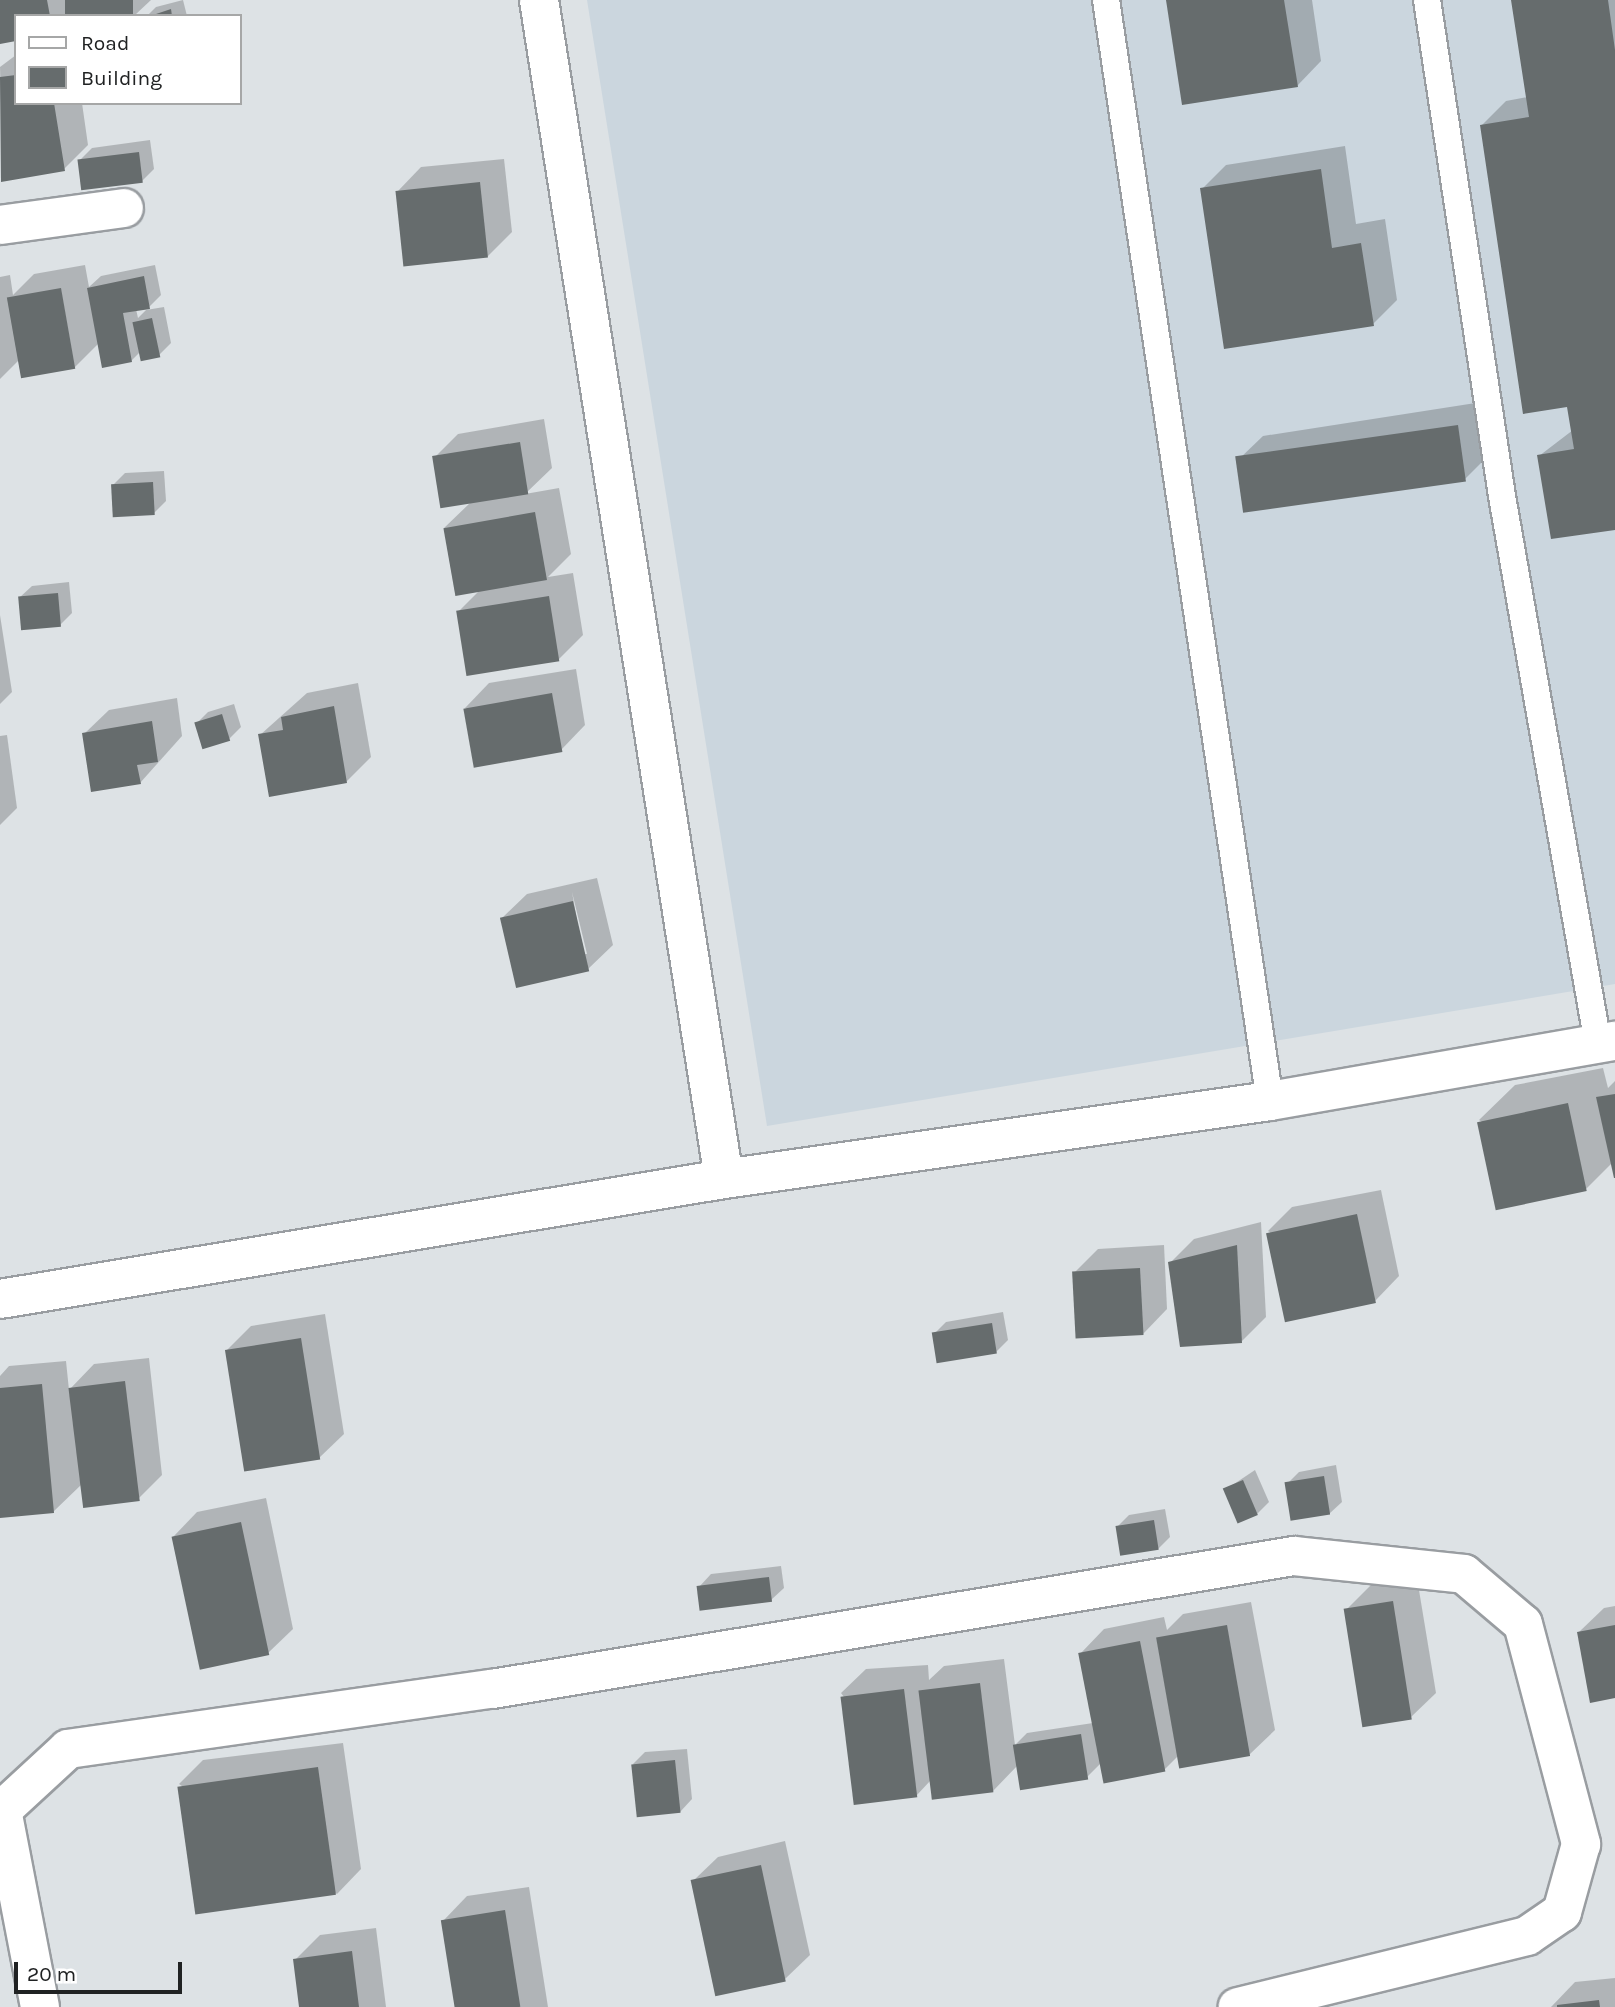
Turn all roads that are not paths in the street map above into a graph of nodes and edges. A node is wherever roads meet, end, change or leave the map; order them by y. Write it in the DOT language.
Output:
graph roads {
  1 [pos="539,0"];
  2 [pos="1106,0"];
  3 [pos="1427,0"];
  4 [pos="124,208"];
  5 [pos="0,225"];
  6 [pos="1607,1042"];
  7 [pos="1270,1101"];
  8 [pos="724,1179"];
  9 [pos="0,1299"];
  10 [pos="40,2007"];
  11 [pos="1238,2007"];
  1 -- 8 [label="street"];
  2 -- 7 [label="lane"];
  3 -- 6 [label="lane"];
  4 -- 5 [label="street"];
  6 -- 7 [label="street"];
  7 -- 8 [label="street"];
  8 -- 9 [label="street"];
  10 -- 11 [label="street"];
}
